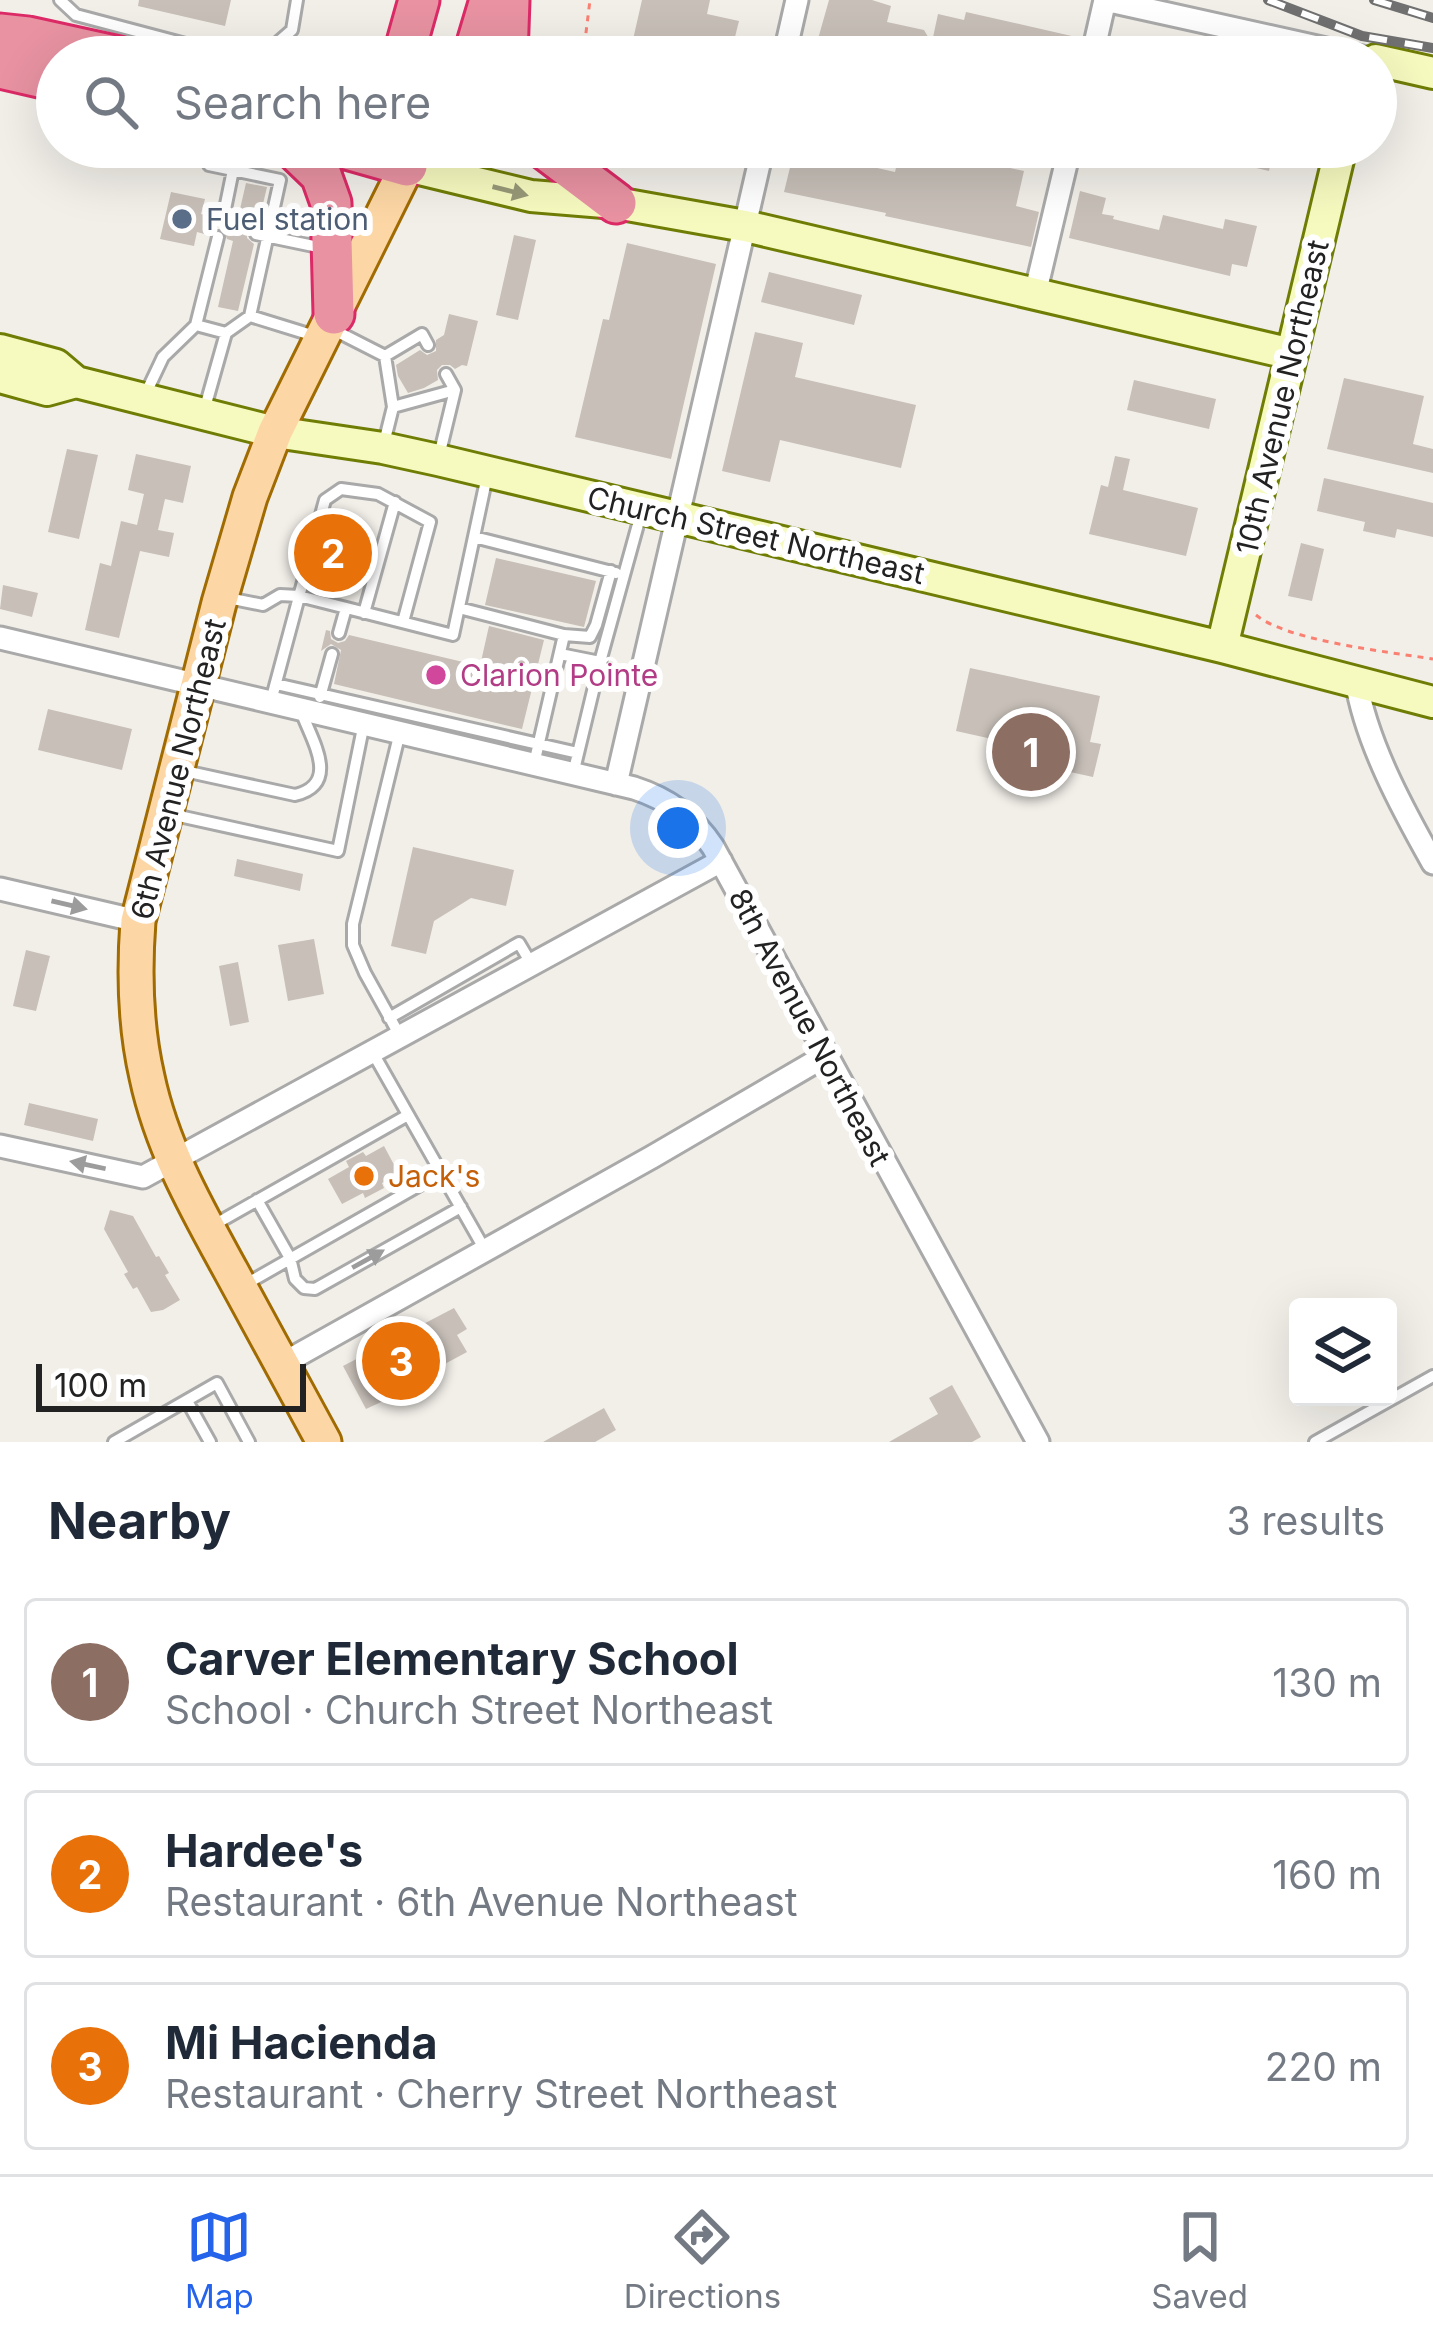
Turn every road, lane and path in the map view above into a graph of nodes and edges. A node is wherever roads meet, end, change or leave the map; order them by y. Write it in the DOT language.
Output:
graph roads {
  1 [pos="60,0"];
  2 [pos="297,0"];
  3 [pos="490,0"];
  4 [pos="509,0"];
  5 [pos="590,0"];
  6 [pos="797,0"];
  7 [pos="1105,0"];
  8 [pos="155,36"];
  9 [pos="285,36"];
  10 [pos="479,36"];
  11 [pos="508,36"];
  12 [pos="586,36"];
  13 [pos="789,36"];
  14 [pos="1097,36"];
  15 [pos="1267,36"];
  16 [pos="36,39"];
  17 [pos="0,63"];
  18 [pos="1397,65"];
  19 [pos="1433,73"];
  20 [pos="36,74"];
  21 [pos="223,168"];
  22 [pos="314,168"];
  23 [pos="404,168"];
  24 [pos="453,168"];
  25 [pos="570,168"];
  26 [pos="759,168"];
  27 [pos="1065,168"];
  28 [pos="1336,168"];
  29 [pos="233,170"];
  30 [pos="229,193"];
  31 [pos="244,196"];
  32 [pos="616,202"];
  33 [pos="223,219"];
  34 [pos="746,226"];
  35 [pos="262,235"];
  36 [pos="231,250"];
  37 [pos="332,250"];
  38 [pos="208,276"];
  39 [pos="224,280"];
  40 [pos="1035,294"];
  41 [pos="250,316"];
  42 [pos="196,325"];
  43 [pos="327,326"];
  44 [pos="226,333"];
  45 [pos="428,345"];
  46 [pos="0,350"];
  47 [pos="1292,354"];
  48 [pos="385,356"];
  49 [pos="446,374"];
  50 [pos="0,376"];
  51 [pos="76,382"];
  52 [pos="455,390"];
  53 [pos="143,398"];
  54 [pos="394,406"];
  55 [pos="202,414"];
  56 [pos="275,432"];
  57 [pos="383,448"];
  58 [pos="438,460"];
  59 [pos="488,472"];
  60 [pos="395,502"];
  61 [pos="642,508"];
  62 [pos="678,516"];
  63 [pos="474,537"];
  64 [pos="611,571"];
  65 [pos="625,576"];
  66 [pos="220,596"];
  67 [pos="299,596"];
  68 [pos="346,608"];
  69 [pos="459,608"];
  70 [pos="1231,609"];
  71 [pos="364,613"];
  72 [pos="403,622"];
  73 [pos="339,633"];
  74 [pos="564,635"];
  75 [pos="0,638"];
  76 [pos="1222,647"];
  77 [pos="332,653"];
  78 [pos="560,654"];
  79 [pos="1433,658"];
  80 [pos="600,662"];
  81 [pos="1356,680"];
  82 [pos="200,683"];
  83 [pos="273,692"];
  84 [pos="1433,701"];
  85 [pos="312,704"];
  86 [pos="364,723"];
  87 [pos="400,732"];
  88 [pos="536,754"];
  89 [pos="575,764"];
  90 [pos="177,769"];
  91 [pos="616,784"];
  92 [pos="166,813"];
  93 [pos="721,861"];
  94 [pos="1433,863"];
  95 [pos="0,889"];
  96 [pos="138,921"];
  97 [pos="395,1027"];
  98 [pos="373,1053"];
  99 [pos="825,1056"];
  100 [pos="408,1115"];
  101 [pos="0,1146"];
  102 [pos="174,1162"];
  103 [pos="441,1173"];
  104 [pos="257,1200"];
  105 [pos="461,1208"];
  106 [pos="208,1228"];
  107 [pos="485,1250"];
  108 [pos="290,1258"];
  109 [pos="240,1287"];
  110 [pos="282,1364"];
  111 [pos="1433,1376"];
  112 [pos="187,1401"];
  113 [pos="114,1442"];
  114 [pos="210,1442"];
  115 [pos="249,1442"];
  116 [pos="324,1442"];
  117 [pos="1038,1442"];
  118 [pos="1315,1442"];
  1 -- 8 [label="lane"];
  2 -- 9 [label="lane"];
  3 -- 10 [label="highway"];
  4 -- 11 [label="highway"];
  5 -- 12 [label="path"];
  6 -- 13 [label="street"];
  7 -- 14 [label="street"];
  7 -- 15 [label="street"];
  16 -- 17 [label="highway"];
  17 -- 20 [label="highway"];
  18 -- 19 [label="street"];
  21 -- 29 [label="lane"];
  22 -- 37 [label="highway"];
  23 -- 43 [label="main road, 6th Avenue Northeast"];
  24 -- 32 [label="street, one-way"];
  25 -- 32 [label="highway"];
  26 -- 34 [label="street"];
  27 -- 40 [label="street"];
  28 -- 47 [label="street, 10th Avenue Northeast"];
  29 -- 30 [label="lane"];
  29 -- 35 [label="lane"];
  30 -- 31 [label="lane"];
  30 -- 33 [label="lane"];
  32 -- 34 [label="street"];
  34 -- 40 [label="street"];
  34 -- 62 [label="street"];
  35 -- 37 [label="lane"];
  35 -- 41 [label="lane"];
  36 -- 38 [label="lane"];
  37 -- 43 [label="highway"];
  38 -- 39 [label="lane"];
  38 -- 42 [label="lane"];
  40 -- 47 [label="street"];
  41 -- 43 [label="lane"];
  41 -- 44 [label="lane"];
  42 -- 44 [label="lane"];
  42 -- 53 [label="lane"];
  43 -- 48 [label="lane"];
  43 -- 56 [label="main road, 6th Avenue Northeast"];
  44 -- 55 [label="lane"];
  45 -- 48 [label="lane"];
  46 -- 51 [label="street, Church Street Northeast"];
  47 -- 70 [label="street, 10th Avenue Northeast"];
  48 -- 54 [label="lane"];
  49 -- 52 [label="lane"];
  50 -- 51 [label="street, Church Street Northeast"];
  51 -- 53 [label="street, Church Street Northeast"];
  52 -- 54 [label="lane"];
  52 -- 58 [label="lane"];
  53 -- 55 [label="street, Church Street Northeast"];
  54 -- 57 [label="lane"];
  55 -- 56 [label="street, Church Street Northeast"];
  56 -- 57 [label="street, Church Street Northeast"];
  56 -- 66 [label="main road, 6th Avenue Northeast"];
  57 -- 58 [label="street, Church Street Northeast"];
  58 -- 59 [label="street, Church Street Northeast"];
  59 -- 61 [label="street, Church Street Northeast"];
  59 -- 63 [label="lane"];
  60 -- 67 [label="lane"];
  60 -- 71 [label="lane"];
  60 -- 72 [label="lane"];
  61 -- 62 [label="street, Church Street Northeast"];
  61 -- 65 [label="lane"];
  62 -- 76 [label="street, Church Street Northeast"];
  62 -- 91 [label="street"];
  63 -- 64 [label="lane"];
  63 -- 69 [label="lane"];
  64 -- 65 [label="lane"];
  64 -- 74 [label="lane"];
  65 -- 80 [label="lane"];
  66 -- 67 [label="lane"];
  66 -- 82 [label="main road, 6th Avenue Northeast"];
  67 -- 68 [label="lane"];
  67 -- 83 [label="lane"];
  68 -- 71 [label="lane"];
  68 -- 73 [label="lane"];
  69 -- 72 [label="lane"];
  69 -- 74 [label="lane"];
  70 -- 76 [label="street, 10th Avenue Northeast"];
  70 -- 79 [label="path"];
  71 -- 72 [label="lane"];
  74 -- 78 [label="lane"];
  75 -- 82 [label="street, 8th Avenue Northeast"];
  76 -- 81 [label="street, Church Street Northeast"];
  77 -- 85 [label="lane"];
  78 -- 80 [label="lane"];
  78 -- 88 [label="lane"];
  80 -- 89 [label="lane"];
  81 -- 84 [label="street, Church Street Northeast"];
  81 -- 94 [label="street"];
  82 -- 83 [label="street, 8th Avenue Northeast"];
  82 -- 90 [label="main road, 6th Avenue Northeast"];
  83 -- 85 [label="street, 8th Avenue Northeast"];
  85 -- 86 [label="street, 8th Avenue Northeast"];
  85 -- 88 [label="lane"];
  85 -- 90 [label="lane"];
  86 -- 87 [label="street, 8th Avenue Northeast"];
  86 -- 92 [label="lane"];
  87 -- 88 [label="street, 8th Avenue Northeast"];
  87 -- 97 [label="lane"];
  88 -- 89 [label="street, 8th Avenue Northeast"];
  89 -- 91 [label="street, 8th Avenue Northeast"];
  90 -- 92 [label="main road, 6th Avenue Northeast"];
  91 -- 93 [label="street, 8th Avenue Northeast"];
  92 -- 96 [label="main road, 6th Avenue Northeast"];
  93 -- 97 [label="street"];
  93 -- 99 [label="street, 8th Avenue Northeast"];
  95 -- 96 [label="street, one-way"];
  96 -- 102 [label="main road, 6th Avenue Northeast"];
  97 -- 98 [label="street"];
  98 -- 100 [label="lane"];
  98 -- 102 [label="street"];
  99 -- 107 [label="street"];
  99 -- 117 [label="street, 8th Avenue Northeast"];
  100 -- 103 [label="lane"];
  100 -- 104 [label="lane"];
  102 -- 101 [label="street, one-way"];
  102 -- 106 [label="main road, 6th Avenue Northeast"];
  103 -- 105 [label="lane"];
  103 -- 108 [label="lane"];
  104 -- 106 [label="lane"];
  104 -- 108 [label="lane"];
  105 -- 107 [label="lane"];
  108 -- 105 [label="lane, one-way"];
  106 -- 109 [label="main road, 6th Avenue Northeast"];
  107 -- 110 [label="street"];
  108 -- 109 [label="lane"];
  109 -- 110 [label="main road, 6th Avenue Northeast"];
  110 -- 116 [label="main road, 6th Avenue Northeast"];
  111 -- 118 [label="lane"];
  112 -- 113 [label="lane"];
  112 -- 114 [label="lane"];
  112 -- 115 [label="lane"];
}
